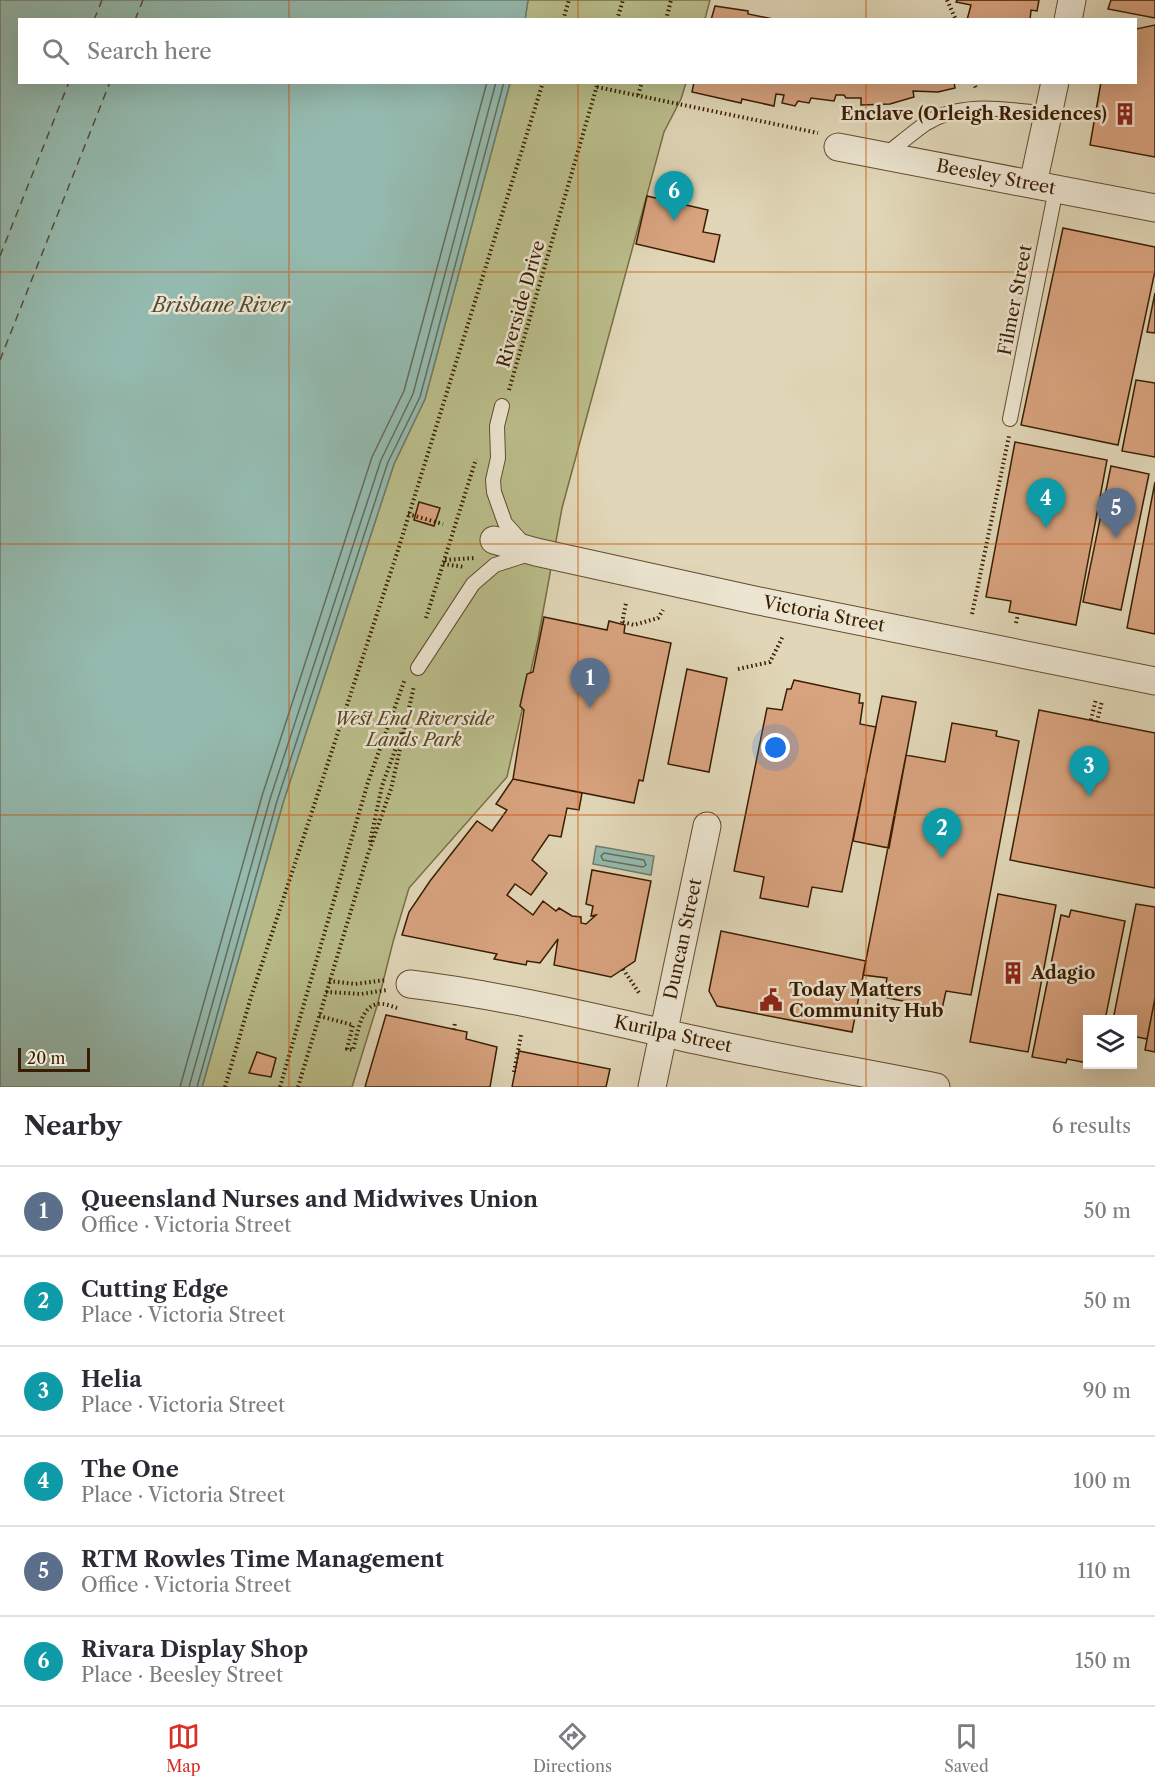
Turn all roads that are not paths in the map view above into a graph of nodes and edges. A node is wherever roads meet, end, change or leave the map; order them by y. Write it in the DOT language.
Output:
graph roads {
  1 [pos="1072,0"];
  2 [pos="1068,18"];
  3 [pos="1055,84"];
  4 [pos="1049,114"];
  5 [pos="829,140"];
  6 [pos="884,156"];
  7 [pos="1045,187"];
  8 [pos="1155,208"];
  9 [pos="502,406"];
  10 [pos="1010,419"];
  11 [pos="494,540"];
  12 [pos="536,552"];
  13 [pos="412,670"];
  14 [pos="1155,681"];
  15 [pos="707,826"];
  16 [pos="410,984"];
  17 [pos="664,1032"];
  18 [pos="652,1087"];
  19 [pos="936,1087"];
  1 -- 2 [label="street"];
  3 -- 4 [label="street"];
  4 -- 6 [label="lane"];
  4 -- 7 [label="street"];
  5 -- 6 [label="street, Beesley Street"];
  6 -- 7 [label="street, Beesley Street"];
  7 -- 8 [label="street, Beesley Street"];
  7 -- 10 [label="lane, Filmer Street"];
  9 -- 12 [label="lane"];
  11 -- 12 [label="street, Victoria Street"];
  12 -- 13 [label="lane"];
  12 -- 14 [label="street, Victoria Street"];
  15 -- 17 [label="street, Duncan Street"];
  16 -- 17 [label="street, Kurilpa Street"];
  17 -- 18 [label="street, Duncan Street"];
  17 -- 19 [label="street, Kurilpa Street"];
}
